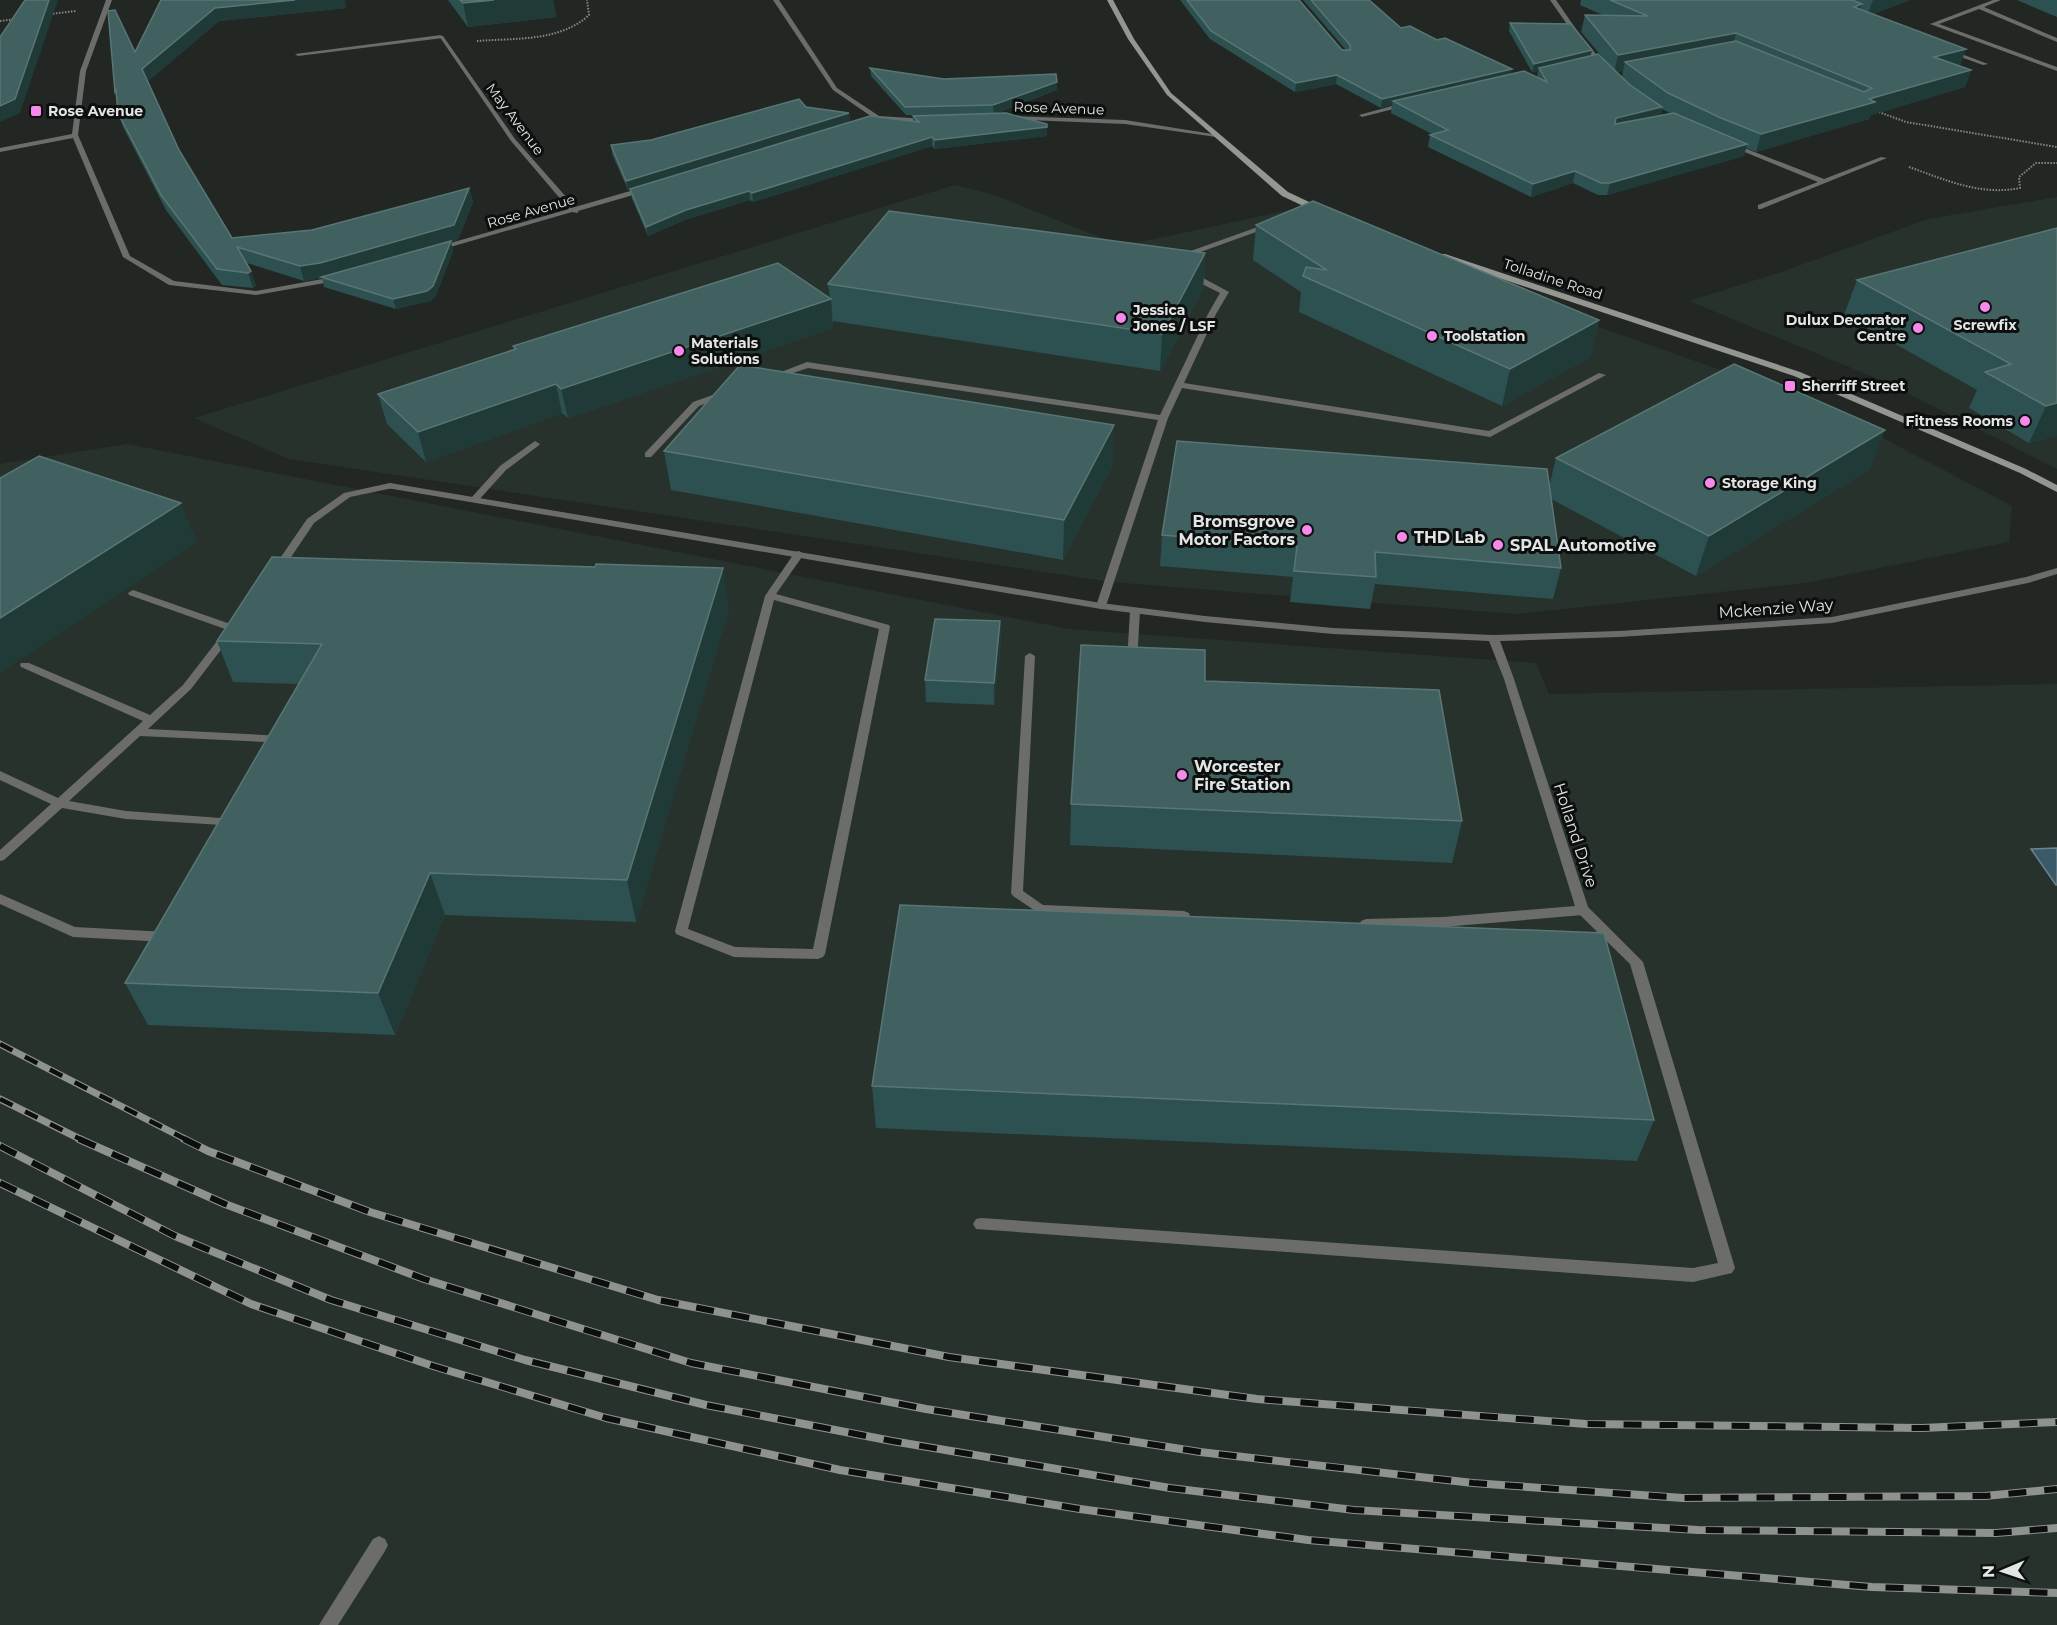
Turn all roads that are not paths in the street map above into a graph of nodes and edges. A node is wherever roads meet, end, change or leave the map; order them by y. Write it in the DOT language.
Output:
graph roads {
  1 [pos="776,0"];
  2 [pos="1110,0"];
  3 [pos="1553,0"];
  4 [pos="1998,0"];
  5 [pos="107,4"];
  6 [pos="1979,7"];
  7 [pos="2057,40"];
  8 [pos="1942,48"];
  9 [pos="298,54"];
  10 [pos="1599,61"];
  11 [pos="1587,63"];
  12 [pos="1984,64"];
  13 [pos="2057,69"];
  14 [pos="1613,77"];
  15 [pos="1417,101"];
  16 [pos="1362,115"];
  17 [pos="876,118"];
  18 [pos="994,118"];
  19 [pos="940,120"];
  20 [pos="865,121"];
  21 [pos="75,135"];
  22 [pos="1215,135"];
  23 [pos="1724,142"];
  24 [pos="0,150"];
  25 [pos="1883,158"];
  26 [pos="1823,181"];
  27 [pos="653,187"];
  28 [pos="1761,207"];
  29 [pos="575,211"];
  30 [pos="1325,213"];
  31 [pos="1280,225"];
  32 [pos="428,253"];
  33 [pos="1438,255"];
  34 [pos="1164,262"];
  35 [pos="1185,272"];
  36 [pos="348,276"];
  37 [pos="1602,375"];
  38 [pos="763,381"];
  39 [pos="1181,385"];
  40 [pos="729,392"];
  41 [pos="1164,418"];
  42 [pos="535,444"];
  43 [pos="648,455"];
  44 [pos="2057,489"];
  45 [pos="474,500"];
  46 [pos="799,554"];
  47 [pos="280,570"];
  48 [pos="2057,571"];
  49 [pos="133,593"];
  50 [pos="770,596"];
  51 [pos="1101,606"];
  52 [pos="1135,611"];
  53 [pos="1493,638"];
  54 [pos="1030,656"];
  55 [pos="25,665"];
  56 [pos="1132,677"];
  57 [pos="152,720"];
  58 [pos="137,732"];
  59 [pos="288,740"];
  60 [pos="0,775"];
  61 [pos="59,803"];
  62 [pos="234,823"];
  63 [pos="0,857"];
  64 [pos="0,899"];
  65 [pos="1583,910"];
  66 [pos="1203,918"];
  67 [pos="1353,925"];
  68 [pos="171,937"];
  69 [pos="981,1224"];
  70 [pos="379,1545"];
  71 [pos="328,1625"];
  1 -- 17 [label="street"];
  2 -- 22 [label="main road"];
  3 -- 10 [label="street"];
  4 -- 6 [label="street"];
  5 -- 21 [label="street"];
  6 -- 7 [label="street"];
  6 -- 13 [label="street"];
  8 -- 12 [label="street"];
  9 -- 29 [label="street, May Avenue"];
  10 -- 11 [label="street"];
  10 -- 14 [label="street"];
  15 -- 16 [label="street"];
  17 -- 19 [label="street"];
  17 -- 20 [label="street"];
  18 -- 22 [label="street, Rose Avenue"];
  21 -- 24 [label="street"];
  21 -- 36 [label="street"];
  22 -- 30 [label="main road"];
  23 -- 26 [label="street"];
  25 -- 26 [label="street"];
  26 -- 28 [label="street"];
  27 -- 29 [label="street, Rose Avenue"];
  29 -- 32 [label="street, Rose Avenue"];
  31 -- 34 [label="street"];
  33 -- 44 [label="main road, Tolladine Road"];
  35 -- 39 [label="street"];
  37 -- 39 [label="street"];
  38 -- 41 [label="street"];
  39 -- 41 [label="street"];
  40 -- 43 [label="street"];
  41 -- 51 [label="street"];
  42 -- 45 [label="street"];
  45 -- 46 [label="street, Mckenzie Way"];
  45 -- 47 [label="street, Mckenzie Way"];
  46 -- 50 [label="street"];
  46 -- 51 [label="street, Mckenzie Way"];
  48 -- 53 [label="street, Mckenzie Way"];
  49 -- 57 [label="street"];
  50 -- 50 [label="street"];
  51 -- 52 [label="street, Mckenzie Way"];
  52 -- 53 [label="street, Mckenzie Way"];
  52 -- 56 [label="street"];
  53 -- 65 [label="street, Holland Drive"];
  54 -- 66 [label="street"];
  55 -- 57 [label="street"];
  57 -- 58 [label="street"];
  58 -- 59 [label="street"];
  58 -- 61 [label="street"];
  60 -- 61 [label="street"];
  61 -- 62 [label="street"];
  61 -- 63 [label="street"];
  64 -- 68 [label="street"];
  65 -- 67 [label="street, Holland Drive"];
  65 -- 69 [label="street"];
  70 -- 71 [label="street"];
}
